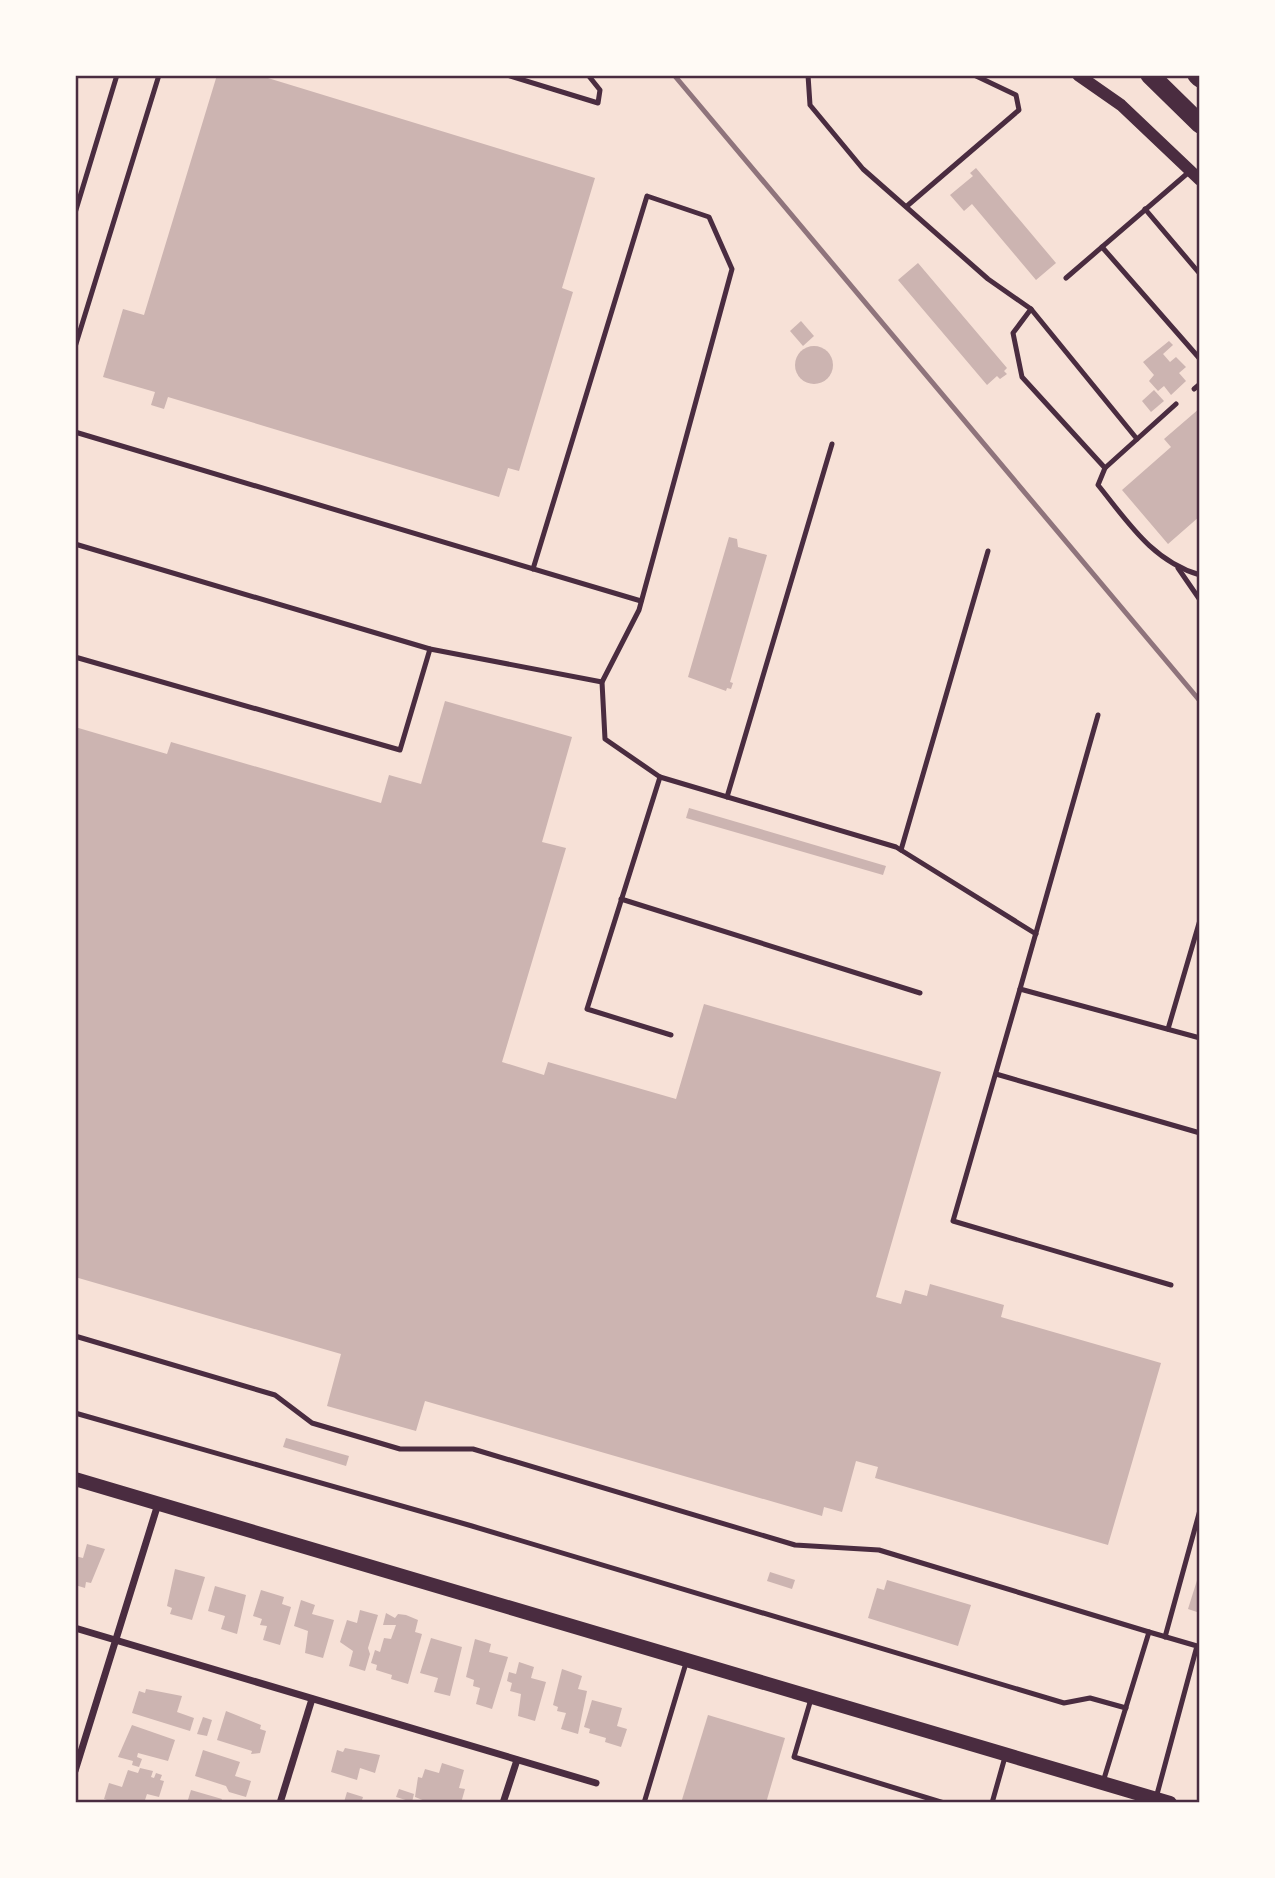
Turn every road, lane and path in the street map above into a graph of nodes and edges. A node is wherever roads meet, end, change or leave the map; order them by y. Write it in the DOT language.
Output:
graph roads {
  1 [pos="117,75"];
  2 [pos="159,75"];
  3 [pos="507,75"];
  4 [pos="588,75"];
  5 [pos="808,75"];
  6 [pos="974,75"];
  7 [pos="1078,75"];
  8 [pos="1150,75"];
  9 [pos="1200,124"];
  10 [pos="1195,175"];
  11 [pos="906,206"];
  12 [pos="1145,209"];
  13 [pos="75,213"];
  14 [pos="1102,247"];
  15 [pos="1200,274"];
  16 [pos="1066,278"];
  17 [pos="1031,309"];
  18 [pos="75,347"];
  19 [pos="1200,359"];
  20 [pos="1200,384"];
  21 [pos="1194,389"];
  22 [pos="1176,404"];
  23 [pos="75,432"];
  24 [pos="1137,439"];
  25 [pos="832,444"];
  26 [pos="1105,468"];
  27 [pos="75,544"];
  28 [pos="988,551"];
  29 [pos="1178,568"];
  30 [pos="533,569"];
  31 [pos="1200,575"];
  32 [pos="1200,600"];
  33 [pos="641,601"];
  34 [pos="430,649"];
  35 [pos="75,657"];
  36 [pos="603,682"];
  37 [pos="1098,715"];
  38 [pos="660,777"];
  39 [pos="727,797"];
  40 [pos="901,850"];
  41 [pos="621,899"];
  42 [pos="1200,920"];
  43 [pos="1036,934"];
  44 [pos="1020,989"];
  45 [pos="920,993"];
  46 [pos="1168,1029"];
  47 [pos="671,1035"];
  48 [pos="1200,1038"];
  49 [pos="996,1074"];
  50 [pos="1200,1133"];
  51 [pos="1171,1285"];
  52 [pos="75,1336"];
  53 [pos="75,1413"];
  54 [pos="75,1479"];
  55 [pos="158,1504"];
  56 [pos="1200,1510"];
  57 [pos="75,1628"];
  58 [pos="1149,1632"];
  59 [pos="1165,1637"];
  60 [pos="117,1639"];
  61 [pos="1198,1647"];
  62 [pos="687,1660"];
  63 [pos="811,1697"];
  64 [pos="312,1699"];
  65 [pos="1126,1708"];
  66 [pos="1006,1754"];
  67 [pos="517,1760"];
  68 [pos="75,1771"];
  69 [pos="1102,1782"];
  70 [pos="596,1783"];
  71 [pos="1163,1800"];
  72 [pos="280,1803"];
  73 [pos="503,1803"];
  74 [pos="644,1803"];
  75 [pos="944,1803"];
  76 [pos="992,1803"];
  1 -- 13 [label="lane"];
  2 -- 18 [label="lane"];
  3 -- 4 [label="lane"];
  5 -- 11 [label="lane"];
  6 -- 11 [label="lane"];
  7 -- 10 [label="street"];
  8 -- 9 [label="highway"];
  10 -- 12 [label="lane"];
  11 -- 17 [label="lane"];
  12 -- 14 [label="lane"];
  12 -- 15 [label="lane"];
  14 -- 16 [label="lane"];
  14 -- 19 [label="lane"];
  17 -- 24 [label="lane"];
  17 -- 26 [label="lane"];
  20 -- 21 [label="lane"];
  22 -- 24 [label="lane"];
  23 -- 30 [label="lane"];
  24 -- 26 [label="lane"];
  25 -- 39 [label="lane"];
  26 -- 29 [label="lane"];
  27 -- 34 [label="lane"];
  28 -- 40 [label="lane"];
  29 -- 31 [label="lane"];
  29 -- 32 [label="lane"];
  30 -- 33 [label="lane"];
  30 -- 33 [label="lane"];
  33 -- 36 [label="lane"];
  34 -- 35 [label="lane"];
  34 -- 36 [label="lane"];
  36 -- 38 [label="lane"];
  37 -- 43 [label="lane"];
  38 -- 39 [label="lane"];
  38 -- 41 [label="lane"];
  39 -- 40 [label="lane"];
  40 -- 43 [label="lane"];
  41 -- 45 [label="lane"];
  41 -- 47 [label="lane"];
  42 -- 46 [label="lane"];
  43 -- 44 [label="lane"];
  44 -- 46 [label="lane"];
  44 -- 49 [label="lane"];
  46 -- 48 [label="lane"];
  49 -- 50 [label="lane"];
  49 -- 51 [label="lane"];
  52 -- 58 [label="lane"];
  53 -- 65 [label="lane"];
  54 -- 55 [label="main road"];
  55 -- 60 [label="street"];
  55 -- 62 [label="main road"];
  56 -- 59 [label="lane"];
  57 -- 60 [label="street"];
  58 -- 59 [label="lane"];
  58 -- 65 [label="lane"];
  59 -- 61 [label="lane"];
  60 -- 64 [label="street"];
  60 -- 68 [label="street"];
  61 -- 71 [label="lane"];
  62 -- 63 [label="main road"];
  62 -- 74 [label="lane"];
  63 -- 66 [label="main road"];
  63 -- 75 [label="lane"];
  64 -- 67 [label="street"];
  64 -- 72 [label="street"];
  65 -- 69 [label="lane"];
  66 -- 69 [label="main road"];
  66 -- 76 [label="lane"];
  67 -- 70 [label="street"];
  67 -- 73 [label="street"];
  69 -- 71 [label="main road"];
}
